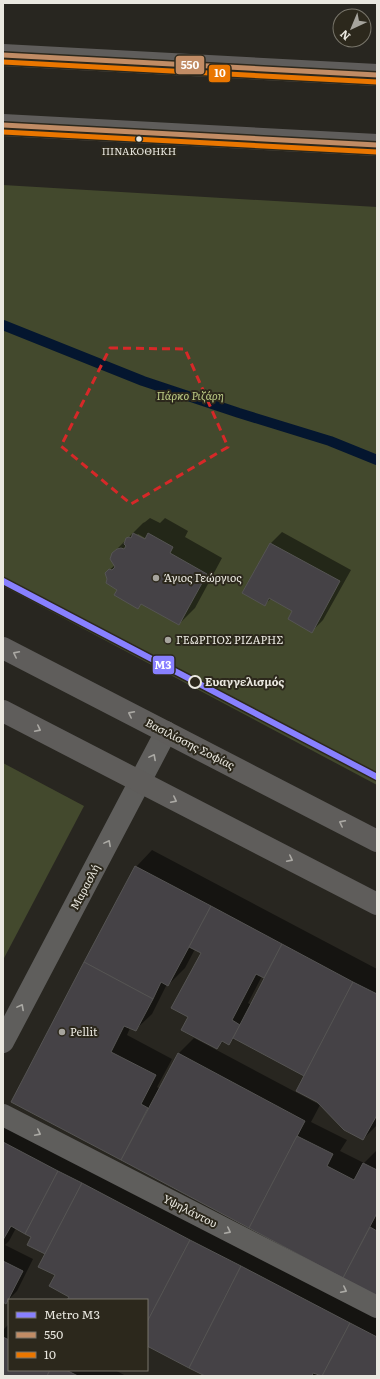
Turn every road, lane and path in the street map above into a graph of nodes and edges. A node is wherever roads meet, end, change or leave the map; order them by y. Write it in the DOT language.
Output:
graph roads {
  1 [pos="3,55"];
  2 [pos="377,76"];
  3 [pos="3,125"];
  4 [pos="377,145"];
  5 [pos="3,648"];
  6 [pos="3,711"];
  7 [pos="166,732"];
  8 [pos="140,782"];
  9 [pos="377,841"];
  10 [pos="377,904"];
  11 [pos="3,1042"];
  12 [pos="3,1115"];
  13 [pos="377,1307"];
  1 -- 2 [label="main road"];
  3 -- 4 [label="main road"];
  7 -- 5 [label="main road, Βασιλίσσης Σοφίας, one-way"];
  6 -- 8 [label="main road, one-way"];
  8 -- 7 [label="street, Μαρασλή, one-way"];
  9 -- 7 [label="main road, Βασιλίσσης Σοφίας, one-way"];
  8 -- 10 [label="main road, one-way"];
  11 -- 8 [label="street, Μαρασλή, one-way"];
  12 -- 13 [label="street, Υψηλάντου, one-way"];
}
